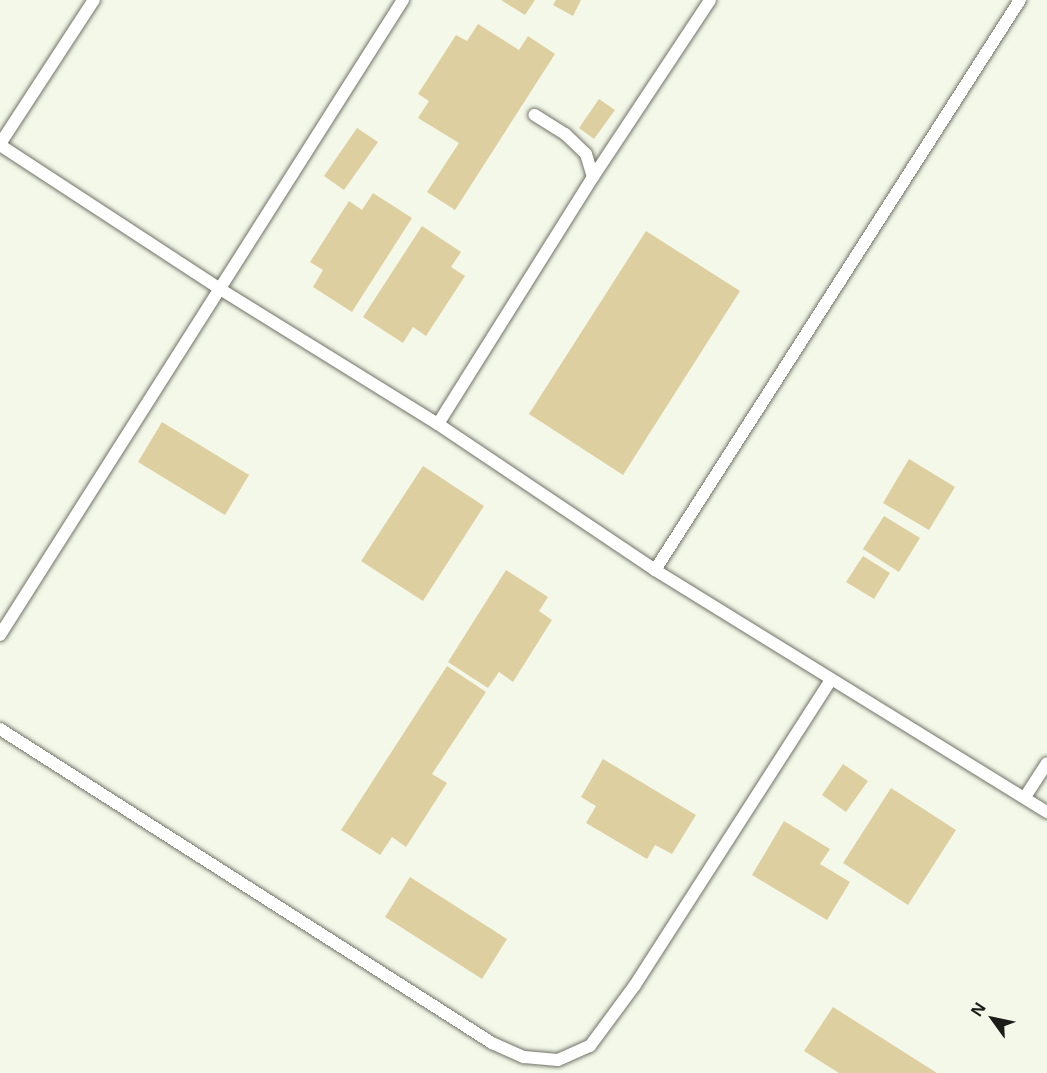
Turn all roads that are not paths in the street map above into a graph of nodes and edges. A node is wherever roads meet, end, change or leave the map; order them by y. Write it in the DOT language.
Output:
graph roads {
  1 [pos="94,0"];
  2 [pos="403,0"];
  3 [pos="710,0"];
  4 [pos="1020,0"];
  5 [pos="534,115"];
  6 [pos="0,144"];
  7 [pos="593,177"];
  8 [pos="220,289"];
  9 [pos="438,424"];
  10 [pos="656,570"];
  11 [pos="0,636"];
  12 [pos="831,680"];
  13 [pos="0,729"];
  14 [pos="1047,763"];
  15 [pos="1025,798"];
  16 [pos="1047,812"];
  1 -- 6 [label="lane"];
  2 -- 8 [label="lane"];
  3 -- 7 [label="lane"];
  4 -- 10 [label="lane"];
  5 -- 7 [label="lane"];
  6 -- 8 [label="lane"];
  7 -- 9 [label="lane"];
  8 -- 9 [label="lane"];
  8 -- 11 [label="lane"];
  9 -- 10 [label="lane"];
  10 -- 12 [label="lane"];
  12 -- 13 [label="lane"];
  12 -- 15 [label="lane"];
  14 -- 15 [label="lane"];
  15 -- 16 [label="lane"];
}
